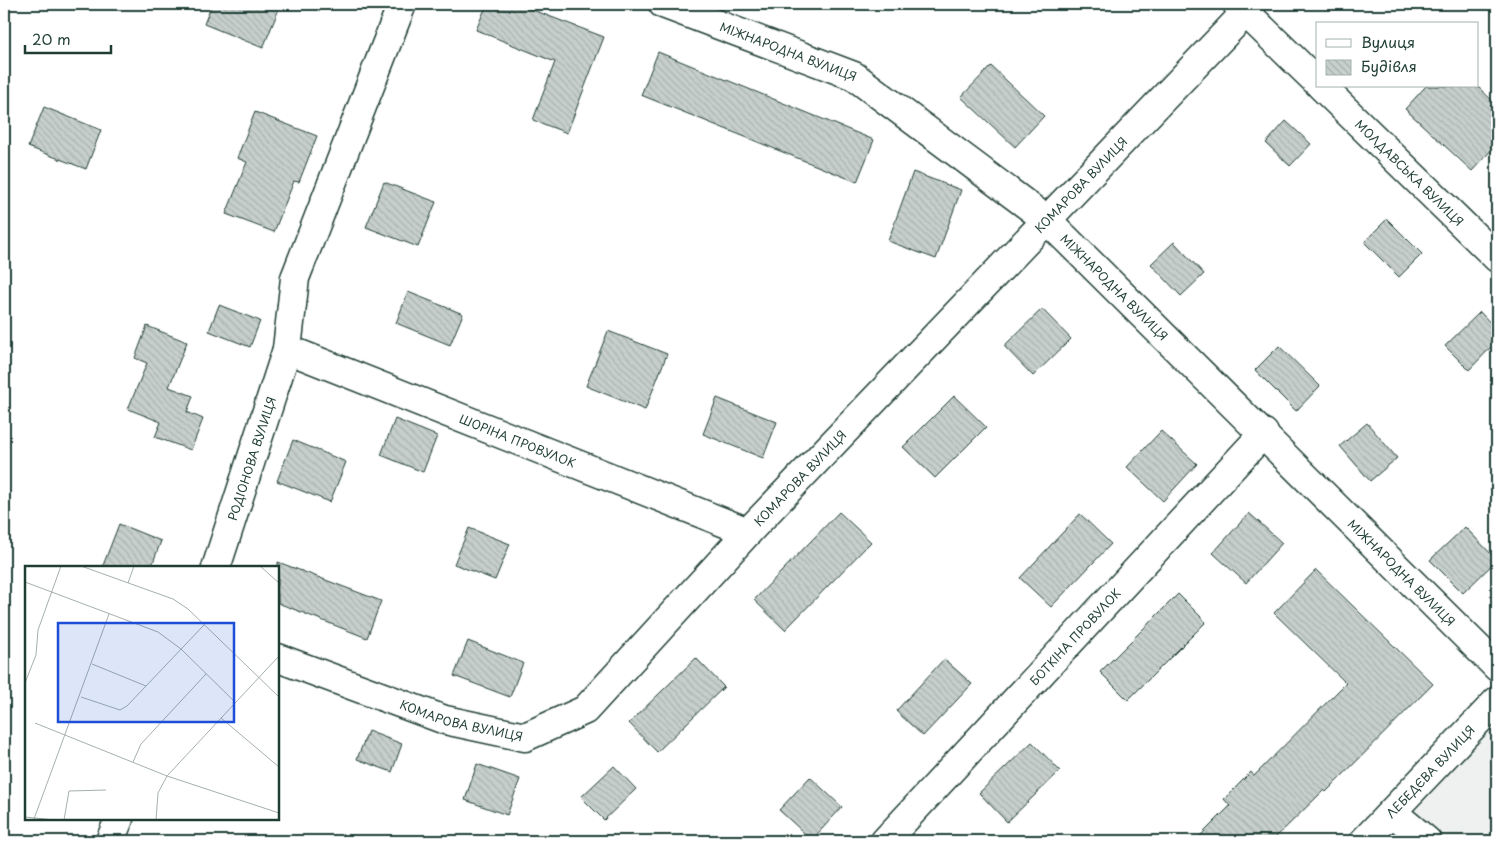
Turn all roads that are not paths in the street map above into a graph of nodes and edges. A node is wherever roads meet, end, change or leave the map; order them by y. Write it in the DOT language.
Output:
graph roads {
  1 [pos="402,4"];
  2 [pos="663,4"];
  3 [pos="1241,8"];
  4 [pos="1316,81"];
  5 [pos="1323,88"];
  6 [pos="1047,220"];
  7 [pos="1497,258"];
  8 [pos="287,349"];
  9 [pos="1264,433"];
  10 [pos="748,532"];
  11 [pos="217,566"];
  12 [pos="279,658"];
  13 [pos="1497,667"];
  14 [pos="1497,701"];
  15 [pos="1392,812"];
  16 [pos="119,820"];
  17 [pos="110,841"];
  18 [pos="885,841"];
  19 [pos="1364,841"];
  20 [pos="1426,841"];
  1 -- 8 [label="street, РОДІОНОВА ВУЛИЦЯ"];
  2 -- 6 [label="street, МІЖНАРОДНА ВУЛИЦЯ"];
  3 -- 4 [label="street"];
  3 -- 6 [label="street, КОМАРОВА ВУЛИЦЯ"];
  5 -- 7 [label="street, МОЛДАВСЬКА ВУЛИЦЯ"];
  6 -- 9 [label="street, МІЖНАРОДНА ВУЛИЦЯ"];
  6 -- 10 [label="street, КОМАРОВА ВУЛИЦЯ"];
  8 -- 10 [label="street, ШОРІНА ПРОВУЛОК"];
  8 -- 11 [label="street, РОДІОНОВА ВУЛИЦЯ"];
  9 -- 13 [label="street, МІЖНАРОДНА ВУЛИЦЯ"];
  9 -- 18 [label="street, БОТКІНА ПРОВУЛОК"];
  10 -- 12 [label="street, КОМАРОВА ВУЛИЦЯ"];
  14 -- 15 [label="street, ЛЕБЕДЄВА ВУЛИЦЯ"];
  15 -- 19 [label="street, ЛЕБЕДЄВА ВУЛИЦЯ"];
  15 -- 20 [label="street"];
  16 -- 17 [label="street"];
}
